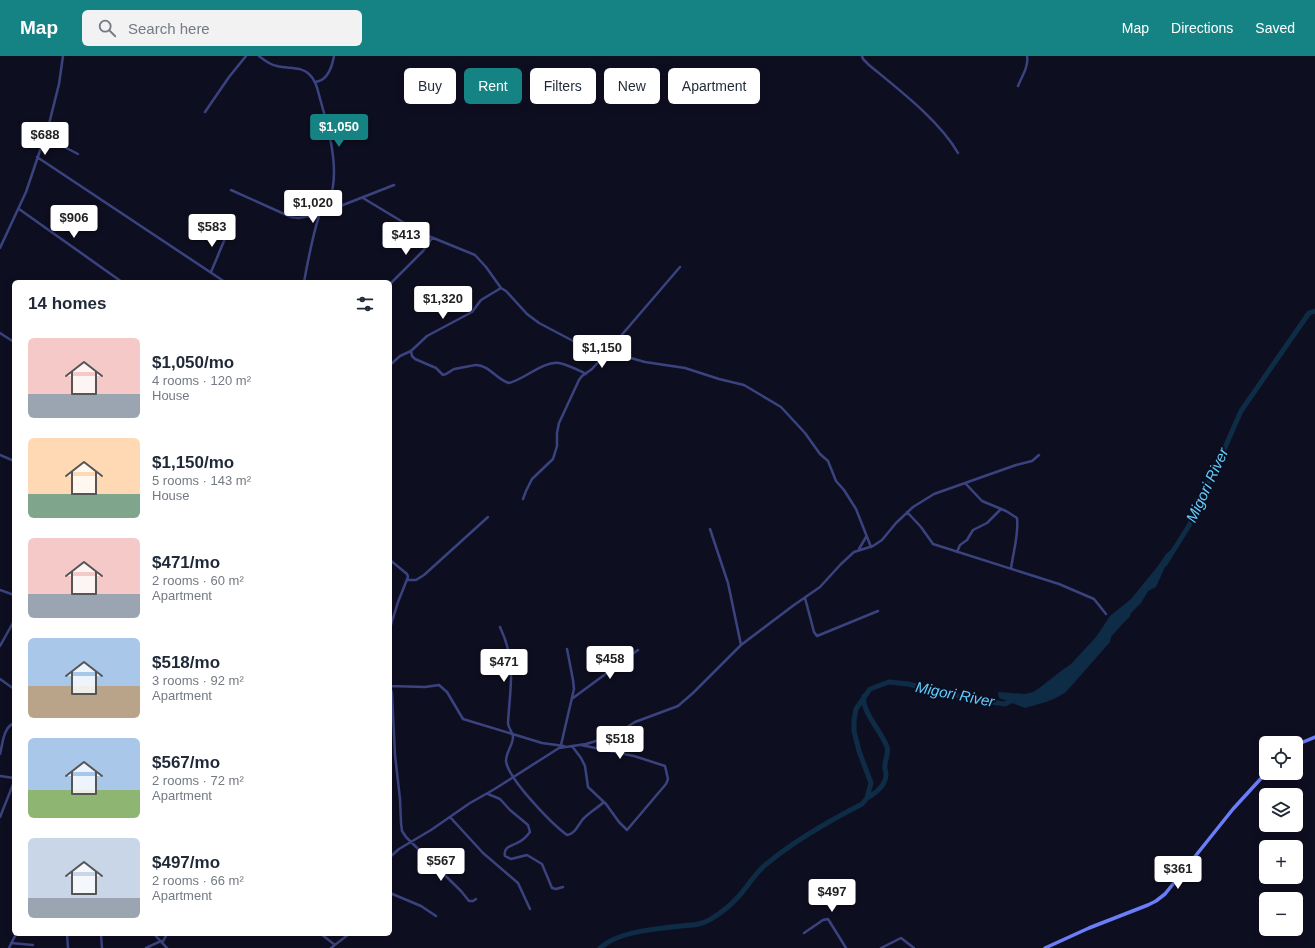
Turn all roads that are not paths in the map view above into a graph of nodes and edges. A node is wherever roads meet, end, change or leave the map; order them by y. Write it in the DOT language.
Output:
graph roads {
  1 [pos="63,56"];
  2 [pos="246,56"];
  3 [pos="259,56"];
  4 [pos="334,56"];
  5 [pos="862,56"];
  6 [pos="1027,56"];
  7 [pos="315,82"];
  8 [pos="1018,86"];
  9 [pos="205,112"];
  10 [pos="45,137"];
  11 [pos="958,153"];
  12 [pos="78,154"];
  13 [pos="37,157"];
  14 [pos="394,184"];
  15 [pos="231,190"];
  16 [pos="363,198"];
  17 [pos="19,209"];
  18 [pos="320,214"];
  19 [pos="229,229"];
  20 [pos="432,238"];
  21 [pos="0,248"];
  22 [pos="680,267"];
  23 [pos="211,272"];
  24 [pos="119,280"];
  25 [pos="222,280"];
  26 [pos="304,280"];
  27 [pos="392,282"];
  28 [pos="500,288"];
  29 [pos="0,333"];
  30 [pos="12,341"];
  31 [pos="411,351"];
  32 [pos="607,352"];
  33 [pos="392,363"];
  34 [pos="586,374"];
  35 [pos="0,455"];
  36 [pos="1039,455"];
  37 [pos="12,460"];
  38 [pos="966,484"];
  39 [pos="523,499"];
  40 [pos="1001,509"];
  41 [pos="907,512"];
  42 [pos="488,517"];
  43 [pos="710,529"];
  44 [pos="866,536"];
  45 [pos="871,547"];
  46 [pos="858,550"];
  47 [pos="957,552"];
  48 [pos="392,562"];
  49 [pos="1011,569"];
  50 [pos="408,580"];
  51 [pos="0,590"];
  52 [pos="12,593"];
  53 [pos="805,598"];
  54 [pos="878,611"];
  55 [pos="1106,614"];
  56 [pos="392,621"];
  57 [pos="12,625"];
  58 [pos="500,627"];
  59 [pos="12,629"];
  60 [pos="9,630"];
  61 [pos="741,645"];
  62 [pos="0,646"];
  63 [pos="567,649"];
  64 [pos="638,650"];
  65 [pos="0,678"];
  66 [pos="392,686"];
  67 [pos="12,688"];
  68 [pos="392,693"];
  69 [pos="572,698"];
  70 [pos="12,724"];
  71 [pos="394,729"];
  72 [pos="512,733"];
  73 [pos="1315,737"];
  74 [pos="1303,742"];
  75 [pos="561,745"];
  76 [pos="580,745"];
  77 [pos="566,746"];
  78 [pos="572,746"];
  79 [pos="0,754"];
  80 [pos="0,776"];
  81 [pos="513,777"];
  82 [pos="12,778"];
  83 [pos="1259,780"];
  84 [pos="12,787"];
  85 [pos="487,794"];
  86 [pos="604,802"];
  87 [pos="0,817"];
  88 [pos="450,817"];
  89 [pos="410,842"];
  90 [pos="392,855"];
  91 [pos="564,887"];
  92 [pos="392,894"];
  93 [pos="476,899"];
  94 [pos="530,909"];
  95 [pos="436,916"];
  96 [pos="804,933"];
  97 [pos="15,936"];
  98 [pos="67,936"];
  99 [pos="101,936"];
  100 [pos="156,936"];
  101 [pos="166,936"];
  102 [pos="323,936"];
  103 [pos="346,936"];
  104 [pos="161,942"];
  105 [pos="11,943"];
  106 [pos="33,945"];
  107 [pos="335,945"];
  108 [pos="9,948"];
  109 [pos="68,948"];
  110 [pos="102,948"];
  111 [pos="146,948"];
  112 [pos="167,948"];
  113 [pos="331,948"];
  114 [pos="846,948"];
  115 [pos="881,948"];
  116 [pos="914,948"];
  117 [pos="1045,948"];
  1 -- 10 [label="street"];
  2 -- 9 [label="street"];
  3 -- 7 [label="street"];
  4 -- 7 [label="street"];
  5 -- 11 [label="street"];
  6 -- 8 [label="street"];
  7 -- 18 [label="street"];
  10 -- 12 [label="street"];
  10 -- 13 [label="street"];
  13 -- 17 [label="street"];
  13 -- 23 [label="street"];
  14 -- 16 [label="street"];
  15 -- 18 [label="street"];
  16 -- 18 [label="street"];
  16 -- 20 [label="street"];
  17 -- 21 [label="street"];
  17 -- 24 [label="street"];
  18 -- 26 [label="street"];
  19 -- 23 [label="street"];
  20 -- 27 [label="street"];
  20 -- 28 [label="street"];
  22 -- 32 [label="street"];
  23 -- 25 [label="street"];
  28 -- 31 [label="street"];
  28 -- 32 [label="street"];
  29 -- 30 [label="street"];
  31 -- 33 [label="street"];
  31 -- 34 [label="street"];
  32 -- 34 [label="street"];
  32 -- 44 [label="street"];
  34 -- 39 [label="street"];
  35 -- 37 [label="street"];
  36 -- 38 [label="street"];
  38 -- 40 [label="street"];
  38 -- 41 [label="street"];
  40 -- 47 [label="street"];
  40 -- 49 [label="street"];
  41 -- 45 [label="street"];
  41 -- 47 [label="street"];
  42 -- 50 [label="street"];
  43 -- 61 [label="street"];
  44 -- 45 [label="street"];
  44 -- 46 [label="street"];
  45 -- 46 [label="street"];
  46 -- 53 [label="street"];
  47 -- 49 [label="street"];
  48 -- 50 [label="street"];
  49 -- 55 [label="street"];
  50 -- 56 [label="street"];
  51 -- 52 [label="street"];
  53 -- 54 [label="street"];
  53 -- 61 [label="street"];
  57 -- 60 [label="street"];
  58 -- 72 [label="street"];
  59 -- 60 [label="street"];
  60 -- 62 [label="street"];
  61 -- 76 [label="street"];
  63 -- 69 [label="street"];
  64 -- 69 [label="street"];
  65 -- 67 [label="street"];
  66 -- 72 [label="street"];
  68 -- 71 [label="street"];
  69 -- 75 [label="street"];
  70 -- 79 [label="street"];
  71 -- 89 [label="street"];
  72 -- 75 [label="street"];
  72 -- 81 [label="street"];
  73 -- 74 [label="street"];
  75 -- 77 [label="street"];
  76 -- 78 [label="street"];
  76 -- 86 [label="street"];
  77 -- 78 [label="street"];
  77 -- 81 [label="street"];
  78 -- 86 [label="street"];
  80 -- 82 [label="street"];
  81 -- 85 [label="street"];
  81 -- 86 [label="street"];
  83 -- 117 [label="street"];
  84 -- 87 [label="street"];
  85 -- 88 [label="street"];
  85 -- 91 [label="street"];
  88 -- 89 [label="street"];
  88 -- 94 [label="street"];
  89 -- 90 [label="street"];
  89 -- 93 [label="street"];
  92 -- 95 [label="street"];
  96 -- 114 [label="street"];
  97 -- 105 [label="street"];
  98 -- 109 [label="street"];
  99 -- 110 [label="street"];
  100 -- 104 [label="street"];
  101 -- 104 [label="street"];
  102 -- 107 [label="street"];
  103 -- 107 [label="street"];
  104 -- 111 [label="street"];
  104 -- 112 [label="street"];
  105 -- 106 [label="street"];
  105 -- 108 [label="street"];
  107 -- 113 [label="street"];
  115 -- 116 [label="street"];
}
